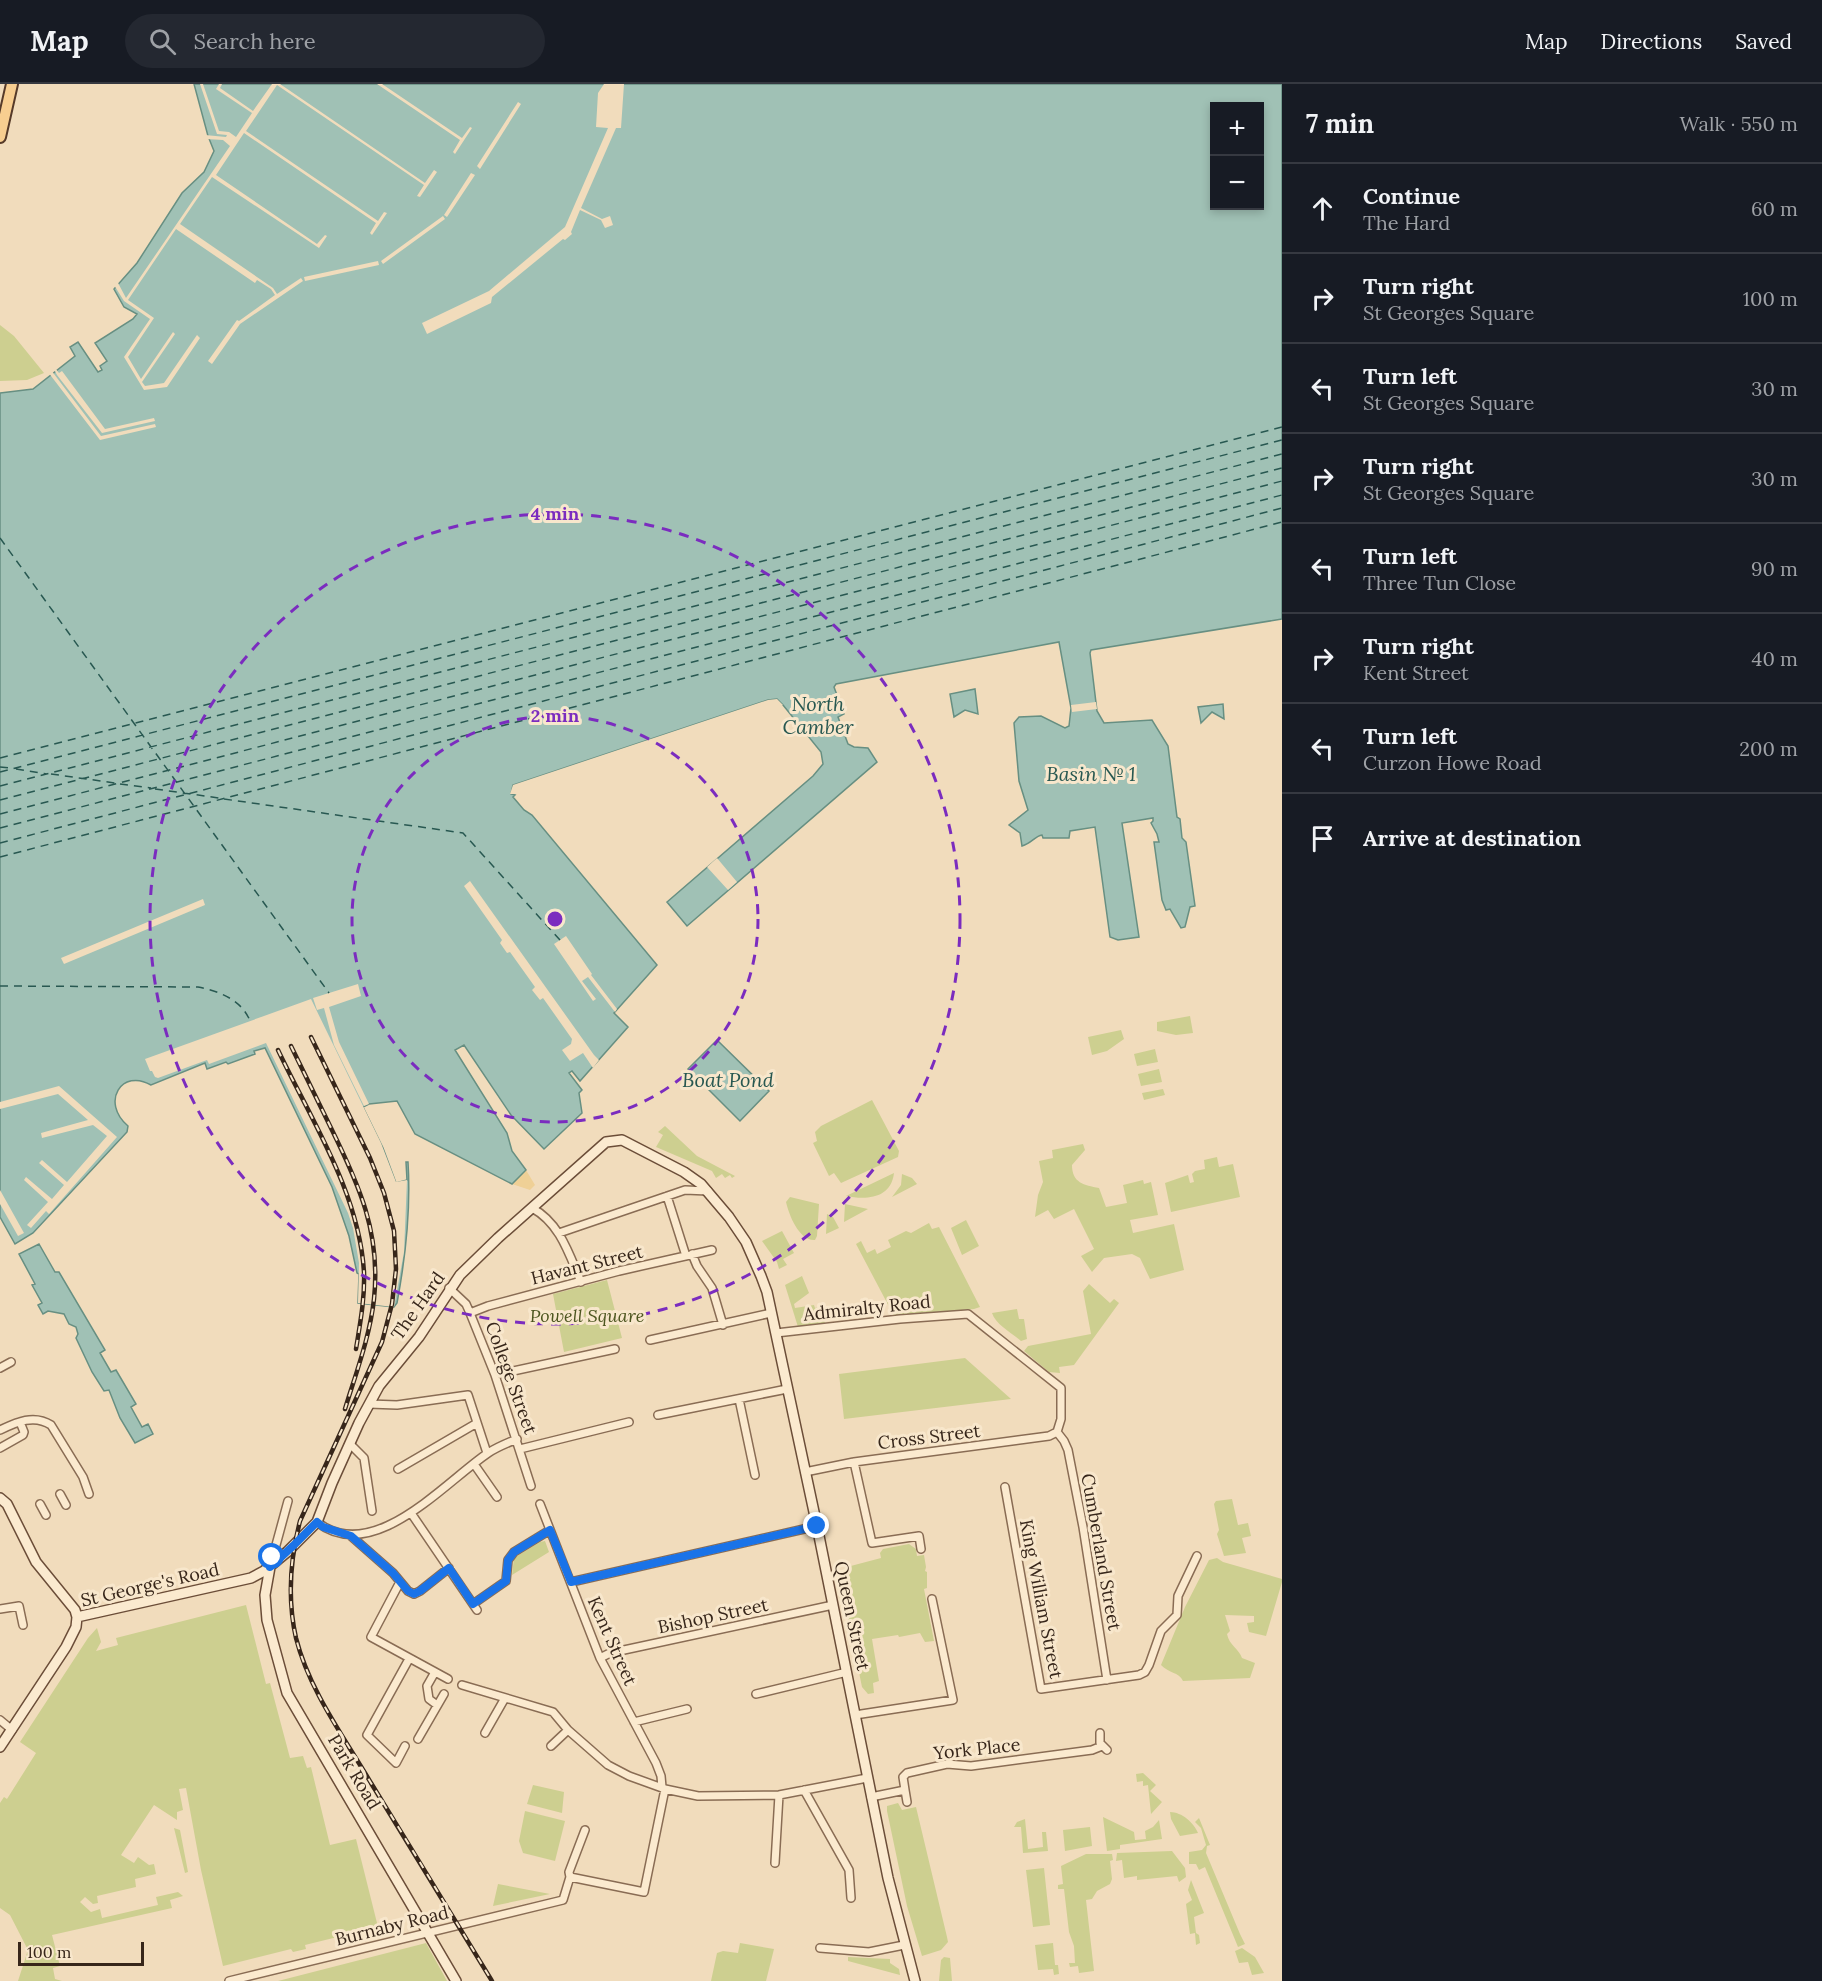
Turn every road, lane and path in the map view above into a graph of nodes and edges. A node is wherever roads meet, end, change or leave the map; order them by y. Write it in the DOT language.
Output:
graph roads {
  1 [pos="12,84"];
  2 [pos="0,137"];
  3 [pos="657,1157"];
  4 [pos="684,1172"];
  5 [pos="685,1190"];
  6 [pos="708,1191"];
  7 [pos="667,1196"];
  8 [pos="532,1208"];
  9 [pos="559,1233"];
  10 [pos="712,1250"];
  11 [pos="689,1255"];
  12 [pos="581,1282"];
  13 [pos="449,1288"];
  14 [pos="470,1313"];
  15 [pos="771,1313"];
  16 [pos="723,1325"];
  17 [pos="776,1334"];
  18 [pos="650,1341"];
  19 [pos="615,1349"];
  20 [pos="11,1362"];
  21 [pos="0,1368"];
  22 [pos="495,1376"];
  23 [pos="787,1389"];
  24 [pos="739,1399"];
  25 [pos="369,1404"];
  26 [pos="658,1415"];
  27 [pos="20,1422"];
  28 [pos="629,1422"];
  29 [pos="477,1423"];
  30 [pos="0,1430"];
  31 [pos="1057,1432"];
  32 [pos="517,1439"];
  33 [pos="350,1444"];
  34 [pos="0,1448"];
  35 [pos="520,1449"];
  36 [pos="487,1453"];
  37 [pos="854,1462"];
  38 [pos="474,1464"];
  39 [pos="398,1469"];
  40 [pos="805,1472"];
  41 [pos="755,1475"];
  42 [pos="531,1485"];
  43 [pos="1005,1487"];
  44 [pos="60,1494"];
  45 [pos="89,1494"];
  46 [pos="497,1497"];
  47 [pos="0,1498"];
  48 [pos="288,1501"];
  49 [pos="40,1504"];
  50 [pos="540,1504"];
  51 [pos="66,1505"];
  52 [pos="372,1511"];
  53 [pos="411,1513"];
  54 [pos="46,1515"];
  55 [pos="317,1522"];
  56 [pos="817,1526"];
  57 [pos="550,1530"];
  58 [pos="351,1536"];
  59 [pos="921,1549"];
  60 [pos="1197,1556"];
  61 [pos="270,1567"];
  62 [pos="449,1568"];
  63 [pos="400,1582"];
  64 [pos="571,1582"];
  65 [pos="932,1599"];
  66 [pos="833,1605"];
  67 [pos="0,1609"];
  68 [pos="77,1617"];
  69 [pos="23,1625"];
  70 [pos="600,1658"];
  71 [pos="409,1659"];
  72 [pos="435,1672"];
  73 [pos="847,1672"];
  74 [pos="448,1679"];
  75 [pos="1107,1680"];
  76 [pos="462,1685"];
  77 [pos="444,1694"];
  78 [pos="756,1694"];
  79 [pos="505,1698"];
  80 [pos="437,1705"];
  81 [pos="687,1709"];
  82 [pos="855,1715"];
  83 [pos="0,1720"];
  84 [pos="634,1722"];
  85 [pos="12,1730"];
  86 [pos="568,1730"];
  87 [pos="485,1733"];
  88 [pos="1100,1733"];
  89 [pos="418,1739"];
  90 [pos="405,1746"];
  91 [pos="551,1746"];
  92 [pos="0,1748"];
  93 [pos="867,1778"];
  94 [pos="663,1788"];
  95 [pos="804,1790"];
  96 [pos="904,1790"];
  97 [pos="779,1796"];
  98 [pos="871,1797"];
  99 [pos="907,1802"];
  100 [pos="585,1830"];
  101 [pos="775,1863"];
  102 [pos="570,1877"];
  103 [pos="851,1898"];
  104 [pos="429,1932"];
  105 [pos="904,1945"];
  106 [pos="820,1948"];
  107 [pos="229,1981"];
  108 [pos="456,1981"];
  109 [pos="915,1981"];
  1 -- 2 [label="main road"];
  3 -- 4 [label="street, Queen Street"];
  3 -- 8 [label="street, The Hard"];
  4 -- 5 [label="street"];
  4 -- 6 [label="street, Queen Street"];
  5 -- 6 [label="street"];
  5 -- 7 [label="street"];
  6 -- 15 [label="street, Queen Street"];
  7 -- 9 [label="street"];
  7 -- 11 [label="street"];
  8 -- 9 [label="street"];
  8 -- 13 [label="street, The Hard"];
  9 -- 12 [label="street"];
  10 -- 11 [label="street, Havant Street"];
  11 -- 12 [label="street, Havant Street"];
  11 -- 16 [label="street"];
  12 -- 14 [label="street, Havant Street"];
  13 -- 14 [label="street, College Street"];
  13 -- 25 [label="street, The Hard"];
  14 -- 22 [label="street, College Street"];
  15 -- 16 [label="street"];
  15 -- 17 [label="street, Queen Street"];
  16 -- 18 [label="street"];
  17 -- 23 [label="street, Queen Street"];
  17 -- 31 [label="street, Admiralty Road"];
  19 -- 22 [label="street"];
  20 -- 21 [label="street"];
  22 -- 32 [label="street, College Street"];
  23 -- 24 [label="street"];
  23 -- 40 [label="street, Queen Street"];
  24 -- 26 [label="street"];
  24 -- 41 [label="street"];
  25 -- 29 [label="street"];
  25 -- 33 [label="street, The Hard"];
  27 -- 30 [label="street"];
  27 -- 34 [label="street"];
  27 -- 45 [label="street"];
  28 -- 35 [label="street"];
  29 -- 36 [label="street"];
  29 -- 39 [label="street"];
  31 -- 37 [label="street, Cross Street"];
  31 -- 75 [label="street, Cumberland Street"];
  32 -- 35 [label="street, College Street"];
  32 -- 36 [label="street"];
  33 -- 52 [label="street"];
  33 -- 55 [label="street, The Hard"];
  35 -- 42 [label="street, College Street"];
  36 -- 38 [label="street"];
  37 -- 40 [label="street, Cross Street"];
  37 -- 59 [label="street"];
  38 -- 46 [label="street"];
  38 -- 53 [label="street"];
  40 -- 56 [label="street, Queen Street"];
  43 -- 75 [label="street, King William Street"];
  44 -- 51 [label="street"];
  47 -- 68 [label="street"];
  48 -- 61 [label="street"];
  49 -- 54 [label="street"];
  50 -- 57 [label="street, Kent Street"];
  53 -- 58 [label="street"];
  53 -- 62 [label="street"];
  55 -- 58 [label="street"];
  55 -- 61 [label="street, The Hard"];
  56 -- 64 [label="street"];
  56 -- 66 [label="street, Queen Street"];
  57 -- 62 [label="street"];
  57 -- 64 [label="street, Kent Street"];
  58 -- 63 [label="street"];
  60 -- 75 [label="street"];
  61 -- 68 [label="street, St George's Road"];
  61 -- 104 [label="street, Park Road"];
  62 -- 63 [label="street"];
  63 -- 71 [label="street"];
  64 -- 70 [label="street, Kent Street"];
  65 -- 82 [label="street"];
  66 -- 70 [label="street, Bishop Street"];
  66 -- 73 [label="street, Queen Street"];
  67 -- 69 [label="street"];
  68 -- 85 [label="street, St George's Road"];
  70 -- 84 [label="street, Kent Street"];
  71 -- 72 [label="street"];
  71 -- 90 [label="street"];
  72 -- 74 [label="street"];
  72 -- 80 [label="street"];
  73 -- 78 [label="street"];
  73 -- 82 [label="street, Queen Street"];
  76 -- 79 [label="street"];
  77 -- 80 [label="street"];
  79 -- 86 [label="street"];
  79 -- 87 [label="street"];
  80 -- 89 [label="street"];
  81 -- 84 [label="street"];
  82 -- 93 [label="street, Queen Street"];
  83 -- 85 [label="street"];
  84 -- 94 [label="street, Kent Street"];
  85 -- 92 [label="street, St George's Road"];
  86 -- 91 [label="street"];
  86 -- 94 [label="street"];
  88 -- 96 [label="street, York Place"];
  93 -- 95 [label="street"];
  93 -- 98 [label="street, Queen Street"];
  94 -- 97 [label="street"];
  94 -- 102 [label="street"];
  95 -- 97 [label="street"];
  95 -- 103 [label="street"];
  96 -- 98 [label="street"];
  96 -- 99 [label="street"];
  97 -- 101 [label="street"];
  98 -- 105 [label="street, Queen Street"];
  100 -- 102 [label="street"];
  102 -- 104 [label="street, Burnaby Road"];
  104 -- 107 [label="street, Burnaby Road"];
  104 -- 108 [label="street, Park Road"];
  105 -- 106 [label="street"];
  105 -- 109 [label="street, Queen Street"];
}
